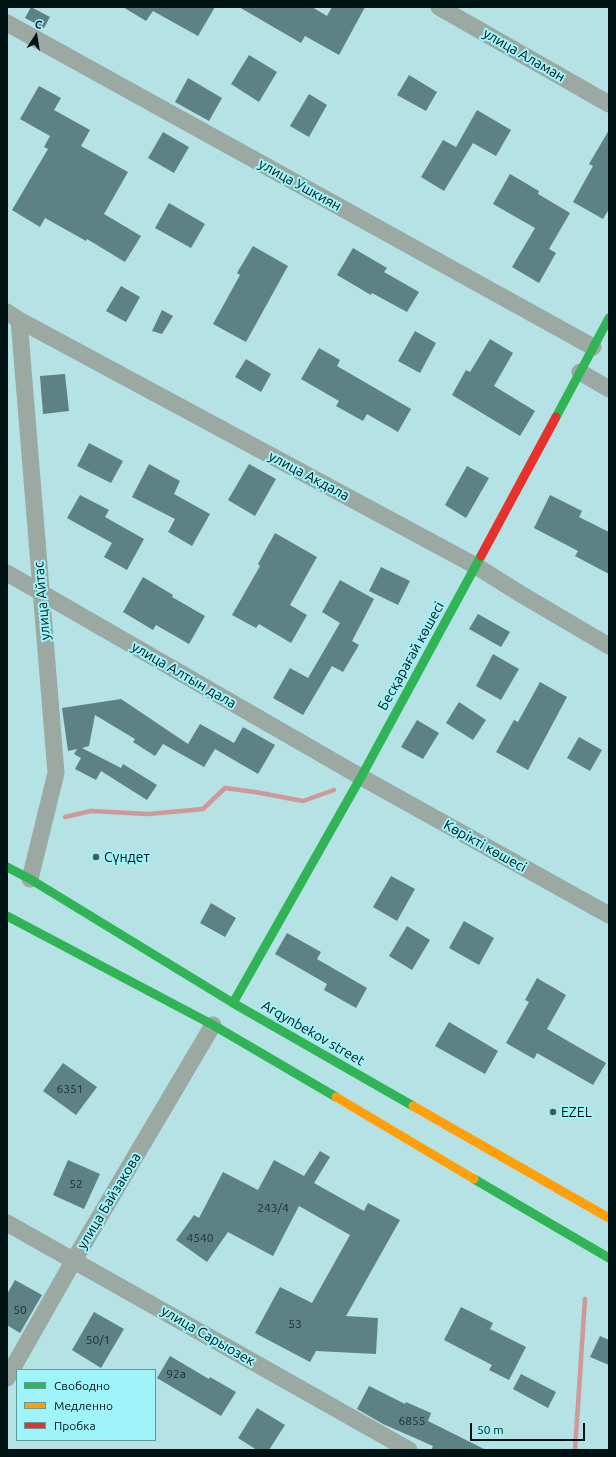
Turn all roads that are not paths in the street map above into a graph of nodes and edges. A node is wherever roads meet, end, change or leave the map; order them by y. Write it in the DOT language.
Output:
graph roads {
  1 [pos="439,7"];
  2 [pos="7,23"];
  3 [pos="609,104"];
  4 [pos="13,316"];
  5 [pos="609,318"];
  6 [pos="593,347"];
  7 [pos="580,372"];
  8 [pos="609,389"];
  9 [pos="476,566"];
  10 [pos="7,573"];
  11 [pos="42,592"];
  12 [pos="609,646"];
  13 [pos="361,777"];
  14 [pos="7,867"];
  15 [pos="30,879"];
  16 [pos="609,915"];
  17 [pos="7,916"];
  18 [pos="233,1003"];
  19 [pos="213,1025"];
  20 [pos="609,1218"];
  21 [pos="7,1223"];
  22 [pos="609,1258"];
  23 [pos="74,1260"];
  24 [pos="7,1378"];
  25 [pos="409,1450"];
  1 -- 3 [label="street, улица Аламан"];
  2 -- 6 [label="street, улица Ушкиян"];
  4 -- 9 [label="street, улица Акдала"];
  4 -- 11 [label="street, улица Айтас"];
  5 -- 6 [label="main road, Бесқарағай көшесі"];
  6 -- 7 [label="main road, Бесқарағай көшесі"];
  7 -- 8 [label="street"];
  7 -- 9 [label="main road, Бесқарағай көшесі"];
  9 -- 12 [label="street, улица Акдала"];
  9 -- 13 [label="main road, Бесқарағай көшесі"];
  10 -- 11 [label="street, улица Алтын дала"];
  11 -- 13 [label="street, улица Алтын дала"];
  11 -- 15 [label="street, улица Айтас"];
  13 -- 16 [label="street, Көрікті көшесі"];
  13 -- 18 [label="main road, Бесқарағай көшесі"];
  14 -- 15 [label="main road, Arqynbekov street"];
  15 -- 18 [label="main road, Arqynbekov street"];
  17 -- 19 [label="main road"];
  18 -- 20 [label="main road, Arqynbekov street"];
  19 -- 22 [label="main road"];
  19 -- 23 [label="street, улица Байзакова"];
  21 -- 23 [label="street, улица Сарыозек"];
  23 -- 24 [label="street, улица Байзакова"];
  23 -- 25 [label="street, улица Сарыозек"];
}
